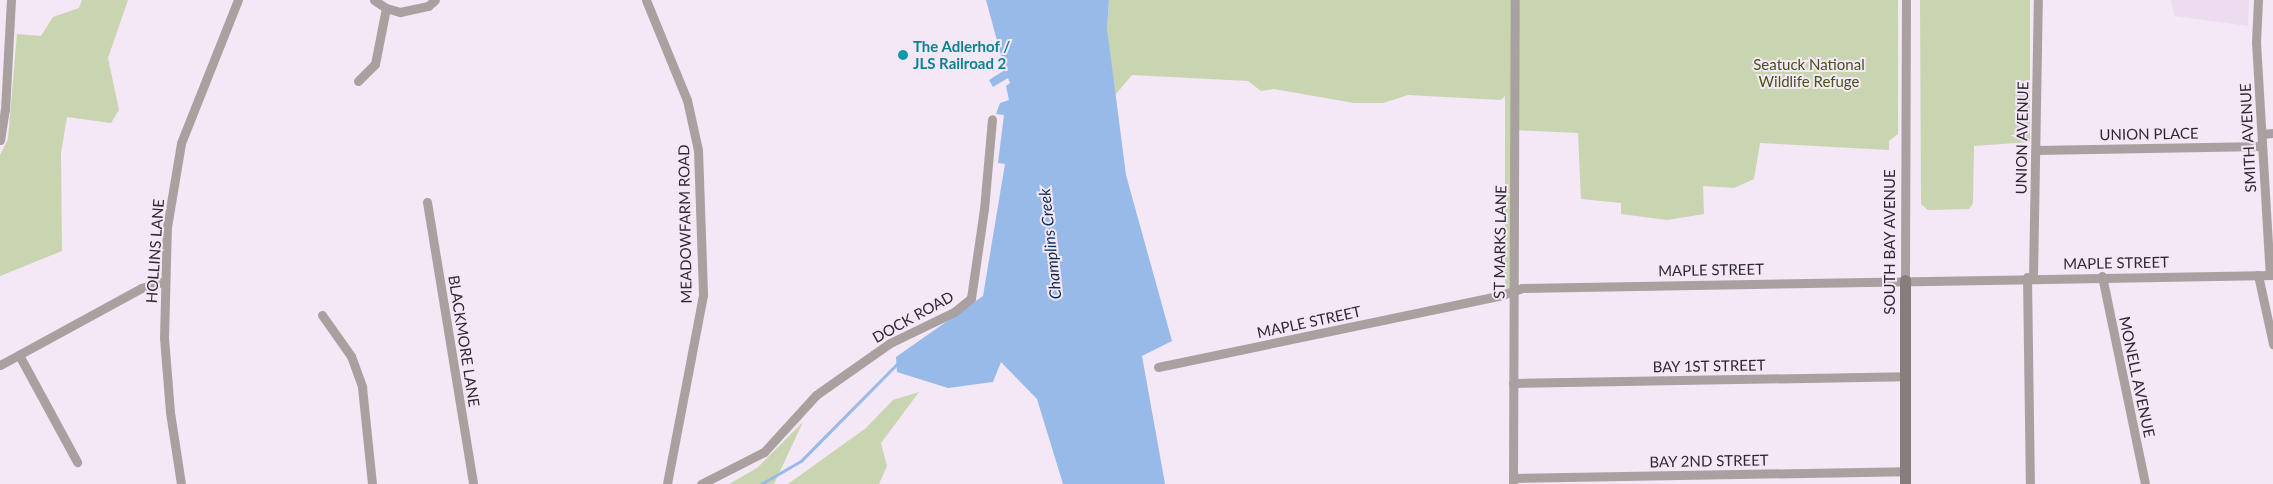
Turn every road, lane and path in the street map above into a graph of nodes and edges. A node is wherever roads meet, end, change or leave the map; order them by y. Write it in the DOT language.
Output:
graph roads {
  1 [pos="11,0"];
  2 [pos="238,0"];
  3 [pos="374,0"];
  4 [pos="435,0"];
  5 [pos="646,0"];
  6 [pos="1515,0"];
  7 [pos="1906,0"];
  8 [pos="2038,0"];
  9 [pos="2258,0"];
  10 [pos="386,8"];
  11 [pos="358,81"];
  12 [pos="992,119"];
  13 [pos="2273,133"];
  14 [pos="2262,134"];
  15 [pos="0,140"];
  16 [pos="2262,146"];
  17 [pos="2036,150"];
  18 [pos="426,202"];
  19 [pos="2258,275"];
  20 [pos="2271,275"];
  21 [pos="2102,276"];
  22 [pos="2030,277"];
  23 [pos="1905,280"];
  24 [pos="165,281"];
  25 [pos="1513,291"];
  26 [pos="322,314"];
  27 [pos="2273,344"];
  28 [pos="19,356"];
  29 [pos="0,366"];
  30 [pos="1158,367"];
  31 [pos="1905,376"];
  32 [pos="1513,383"];
  33 [pos="77,462"];
  34 [pos="1905,471"];
  35 [pos="1513,481"];
  36 [pos="181,484"];
  37 [pos="372,484"];
  38 [pos="474,484"];
  39 [pos="667,484"];
  40 [pos="701,484"];
  41 [pos="1905,484"];
  42 [pos="2030,484"];
  43 [pos="2145,484"];
  1 -- 15 [label="street"];
  2 -- 24 [label="street, HOLLINS LANE"];
  3 -- 10 [label="street"];
  4 -- 10 [label="street"];
  5 -- 39 [label="street, MEADOWFARM ROAD"];
  6 -- 25 [label="street, ST MARKS LANE"];
  7 -- 23 [label="street, SOUTH BAY AVENUE"];
  8 -- 17 [label="street, UNION AVENUE"];
  9 -- 14 [label="street, SMITH AVENUE"];
  10 -- 11 [label="street"];
  12 -- 40 [label="street, DOCK ROAD"];
  13 -- 14 [label="street"];
  14 -- 16 [label="street, SMITH AVENUE"];
  16 -- 17 [label="street, UNION PLACE"];
  16 -- 20 [label="street, SMITH AVENUE"];
  17 -- 22 [label="street, UNION AVENUE"];
  18 -- 38 [label="street, BLACKMORE LANE"];
  19 -- 20 [label="street, MAPLE STREET"];
  19 -- 21 [label="street, MAPLE STREET"];
  19 -- 27 [label="street"];
  21 -- 22 [label="street, MAPLE STREET"];
  21 -- 43 [label="street, MONELL AVENUE"];
  22 -- 23 [label="street, MAPLE STREET"];
  22 -- 42 [label="street, UNION AVENUE"];
  23 -- 25 [label="street, MAPLE STREET"];
  23 -- 31 [label="street, SOUTH BAY AVENUE"];
  24 -- 28 [label="street"];
  24 -- 36 [label="street, HOLLINS LANE"];
  25 -- 30 [label="street, MAPLE STREET"];
  25 -- 32 [label="street, ST MARKS LANE"];
  26 -- 37 [label="street"];
  28 -- 29 [label="street"];
  28 -- 33 [label="street"];
  31 -- 32 [label="street, BAY 1ST STREET"];
  31 -- 34 [label="street, SOUTH BAY AVENUE"];
  32 -- 35 [label="street, ST MARKS LANE"];
  34 -- 35 [label="street, BAY 2ND STREET"];
  34 -- 41 [label="street, SOUTH BAY AVENUE"];
}
